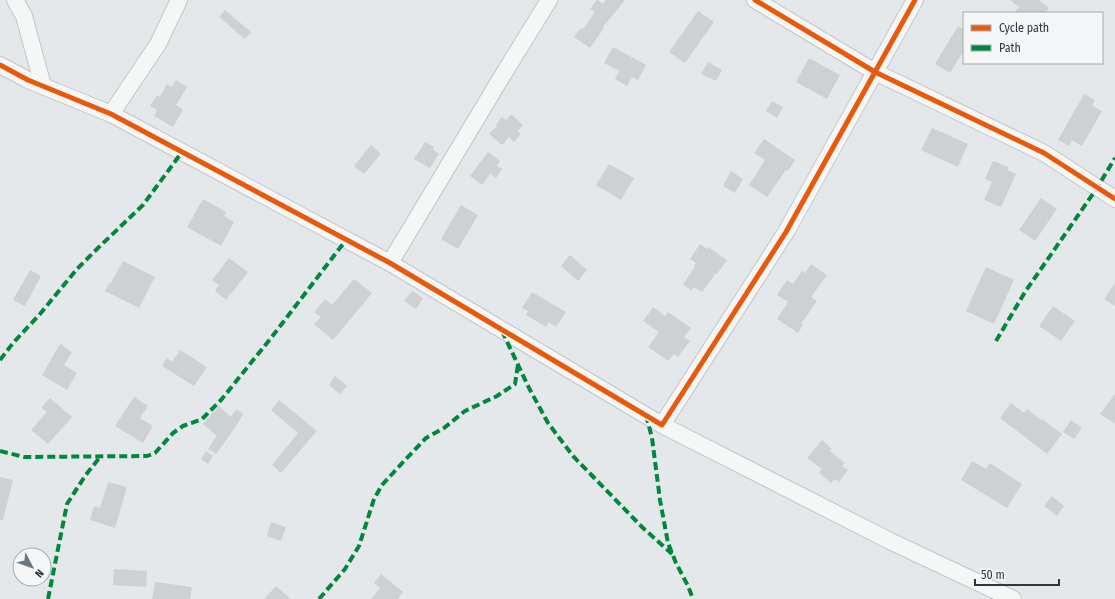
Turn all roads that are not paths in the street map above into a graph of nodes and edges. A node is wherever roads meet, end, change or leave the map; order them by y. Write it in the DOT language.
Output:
graph roads {
  1 [pos="15,0"];
  2 [pos="179,0"];
  3 [pos="549,0"];
  4 [pos="756,0"];
  5 [pos="915,0"];
  6 [pos="0,65"];
  7 [pos="875,72"];
  8 [pos="44,86"];
  9 [pos="111,114"];
  10 [pos="1115,199"];
  11 [pos="390,263"];
  12 [pos="662,425"];
  13 [pos="1013,599"];
  1 -- 8 [label="street"];
  2 -- 9 [label="street"];
  3 -- 11 [label="street"];
  4 -- 7 [label="street"];
  5 -- 7 [label="street"];
  6 -- 8 [label="street"];
  7 -- 10 [label="street"];
  7 -- 12 [label="street"];
  8 -- 9 [label="street"];
  9 -- 11 [label="street"];
  11 -- 12 [label="street"];
  12 -- 13 [label="street"];
}
